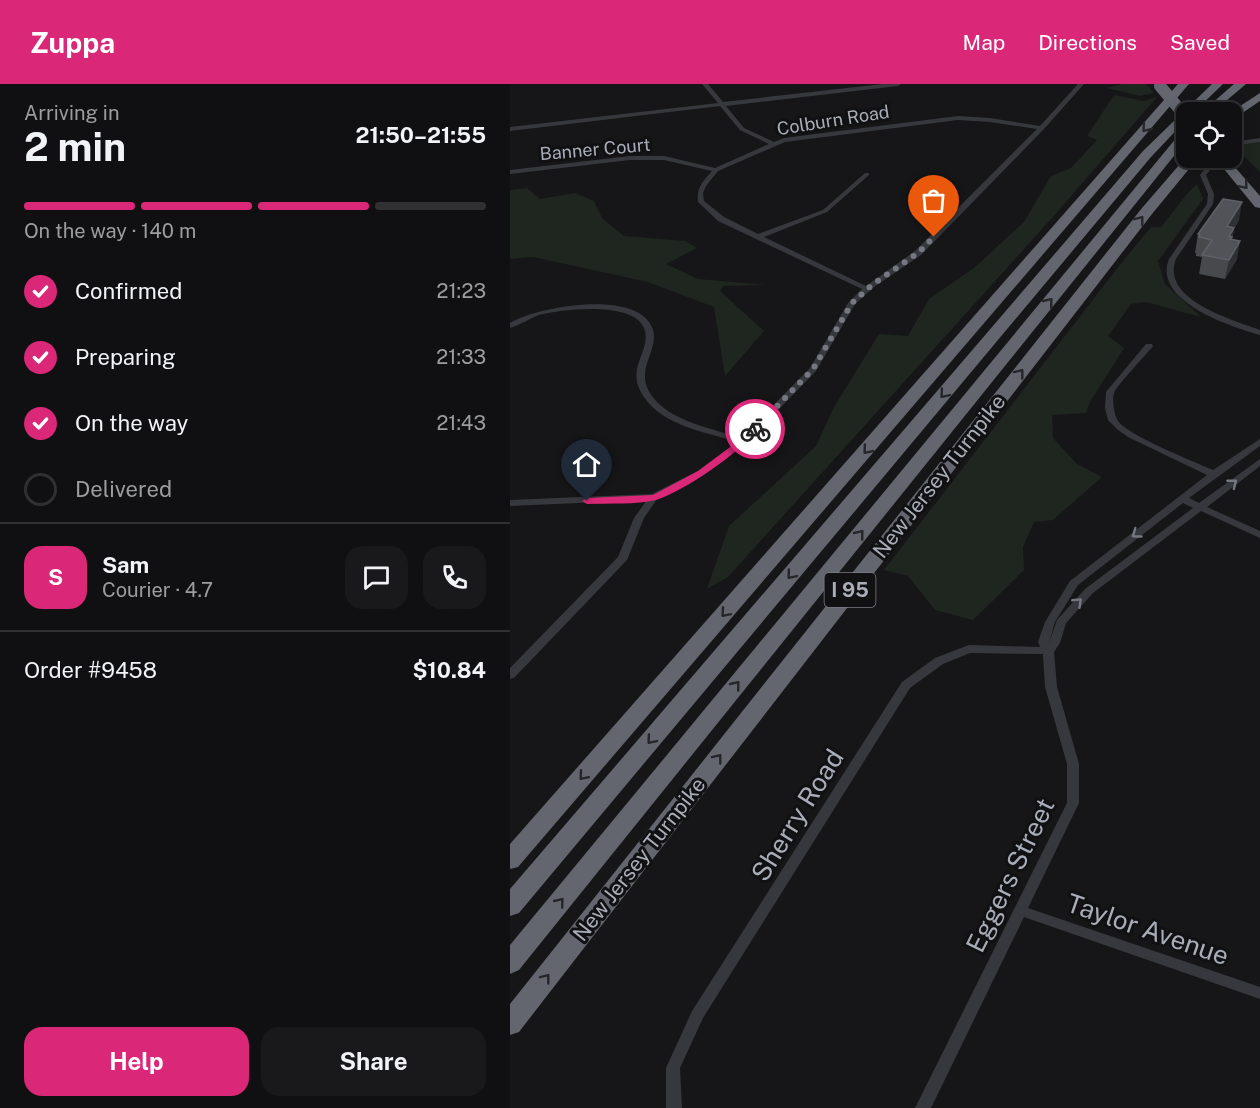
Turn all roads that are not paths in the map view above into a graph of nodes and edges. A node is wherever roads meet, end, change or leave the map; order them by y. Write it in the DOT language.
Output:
graph roads {
  1 [pos="705,84"];
  2 [pos="898,84"];
  3 [pos="1082,84"];
  4 [pos="1184,84"];
  5 [pos="1218,84"];
  6 [pos="1241,84"];
  7 [pos="1163,85"];
  8 [pos="1260,96"];
  9 [pos="1184,102"];
  10 [pos="1219,102"];
  11 [pos="1176,103"];
  12 [pos="724,104"];
  13 [pos="1242,110"];
  14 [pos="1042,128"];
  15 [pos="510,129"];
  16 [pos="1260,140"];
  17 [pos="1242,143"];
  18 [pos="773,144"];
  19 [pos="1176,146"];
  20 [pos="1184,168"];
  21 [pos="1212,168"];
  22 [pos="1233,168"];
  23 [pos="1238,168"];
  24 [pos="717,171"];
  25 [pos="510,172"];
  26 [pos="867,174"];
  27 [pos="1260,186"];
  28 [pos="1260,204"];
  29 [pos="757,237"];
  30 [pos="867,289"];
  31 [pos="510,326"];
  32 [pos="1260,333"];
  33 [pos="1149,346"];
  34 [pos="743,441"];
  35 [pos="1260,442"];
  36 [pos="1260,462"];
  37 [pos="1214,474"];
  38 [pos="654,497"];
  39 [pos="1183,499"];
  40 [pos="510,503"];
  41 [pos="1201,507"];
  42 [pos="1260,535"];
  43 [pos="1110,553"];
  44 [pos="1127,563"];
  45 [pos="1048,651"];
  46 [pos="510,675"];
  47 [pos="510,860"];
  48 [pos="510,906"];
  49 [pos="1021,910"];
  50 [pos="510,963"];
  51 [pos="1260,993"];
  52 [pos="510,1024"];
  53 [pos="674,1108"];
  54 [pos="922,1108"];
  1 -- 12 [label="street"];
  2 -- 12 [label="street"];
  3 -- 14 [label="street"];
  4 -- 47 [label="highway, one-way"];
  5 -- 48 [label="highway, I 95, one-way"];
  6 -- 10 [label="highway"];
  7 -- 9 [label="highway"];
  7 -- 11 [label="highway, bridge"];
  8 -- 13 [label="highway"];
  12 -- 15 [label="street"];
  12 -- 18 [label="street"];
  14 -- 18 [label="street, Colburn Road"];
  14 -- 30 [label="street"];
  16 -- 17 [label="street"];
  18 -- 24 [label="street, Colburn Road"];
  50 -- 19 [label="highway, New Jersey Turnpike / I 95, one-way"];
  52 -- 20 [label="highway, New Jersey Turnpike / I 95, one-way"];
  21 -- 32 [label="street"];
  22 -- 28 [label="highway, one-way"];
  23 -- 27 [label="highway"];
  24 -- 25 [label="street, Banner Court"];
  24 -- 29 [label="street, Colburn Road"];
  26 -- 29 [label="street"];
  29 -- 30 [label="street, Colburn Road"];
  30 -- 34 [label="street"];
  31 -- 34 [label="street"];
  33 -- 37 [label="street"];
  34 -- 38 [label="street"];
  35 -- 37 [label="street, Eggers Street"];
  41 -- 36 [label="street, Eggers Street, one-way"];
  37 -- 39 [label="street, Eggers Street"];
  38 -- 40 [label="street"];
  38 -- 46 [label="street"];
  39 -- 41 [label="street"];
  39 -- 43 [label="street, Eggers Street, one-way"];
  41 -- 42 [label="street"];
  41 -- 44 [label="street, Eggers Street"];
  43 -- 44 [label="street"];
  43 -- 45 [label="street, Eggers Street"];
  45 -- 44 [label="street, Eggers Street, one-way"];
  45 -- 49 [label="street, Eggers Street"];
  45 -- 53 [label="street, Sherry Road"];
  49 -- 51 [label="street, Taylor Avenue"];
  49 -- 54 [label="street, Eggers Street"];
}
